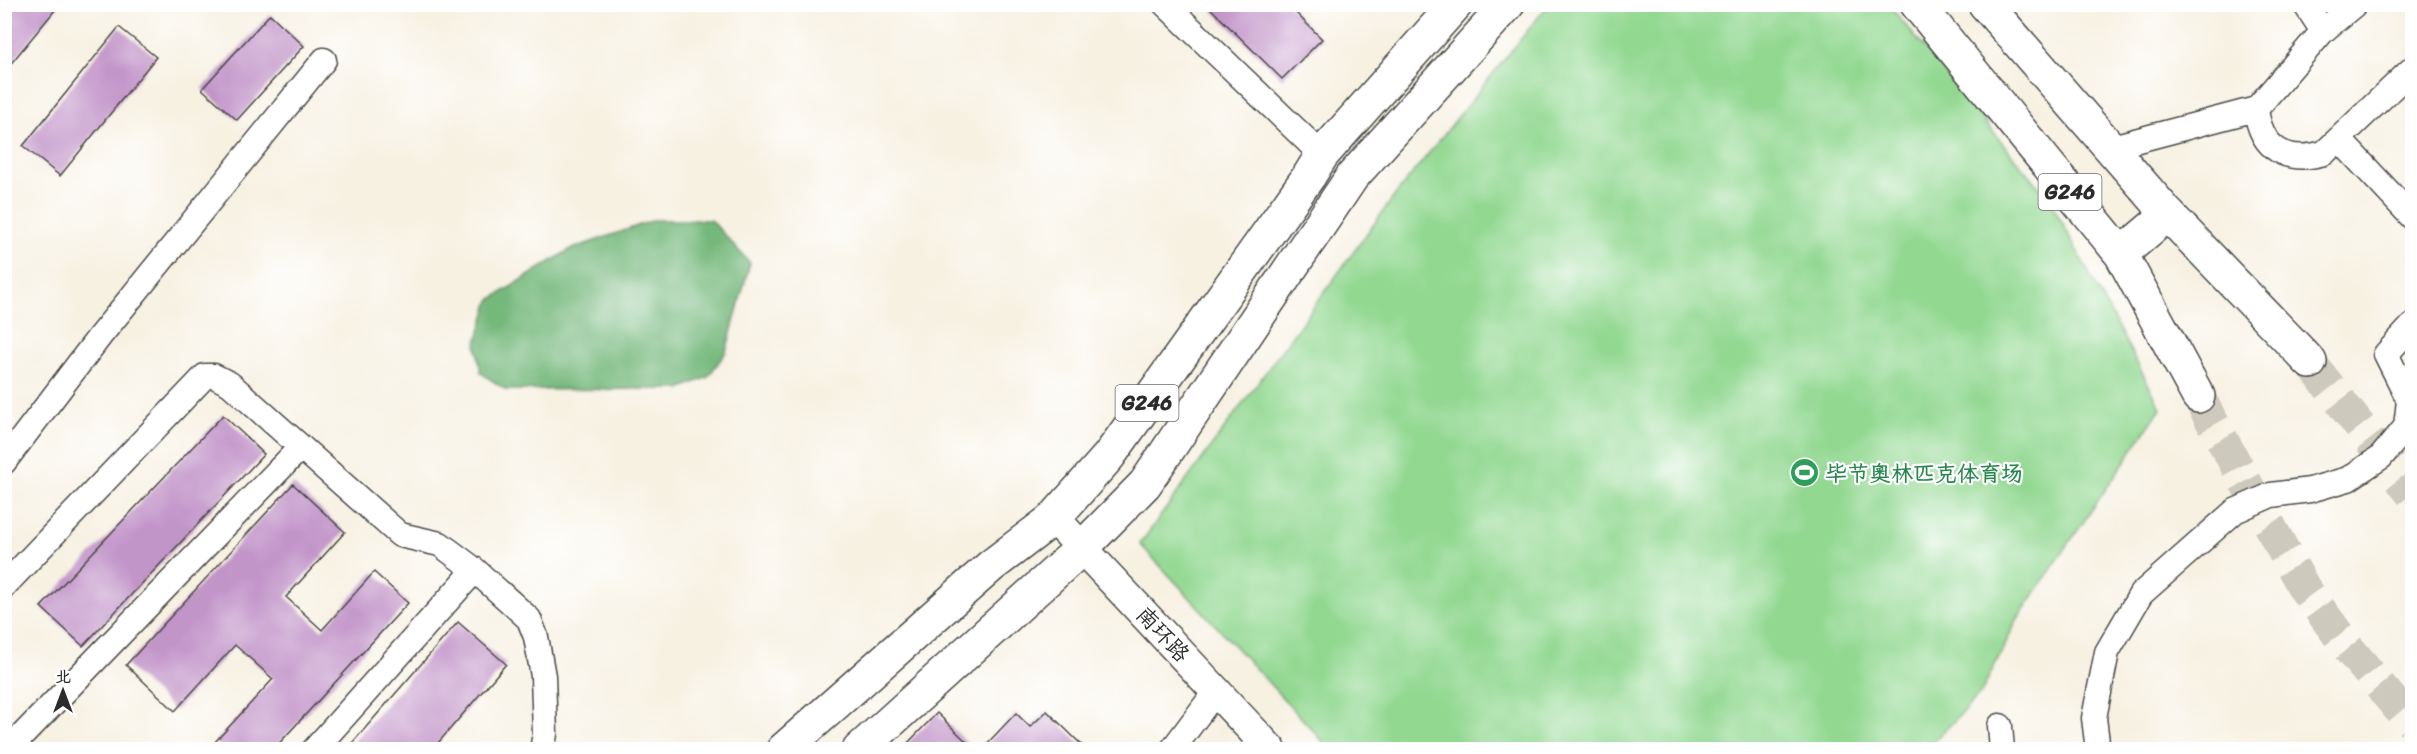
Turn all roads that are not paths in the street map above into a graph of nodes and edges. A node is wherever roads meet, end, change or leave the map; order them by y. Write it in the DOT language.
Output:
graph roads {
  1 [pos="1165,4"];
  2 [pos="1456,4"];
  3 [pos="1508,4"];
  4 [pos="1917,4"];
  5 [pos="1985,4"];
  6 [pos="2305,4"];
  7 [pos="2355,4"];
  8 [pos="2323,32"];
  9 [pos="324,60"];
  10 [pos="2412,69"];
  11 [pos="2256,109"];
  12 [pos="2339,139"];
  13 [pos="2109,148"];
  14 [pos="1322,155"];
  15 [pos="2168,214"];
  16 [pos="2412,217"];
  17 [pos="2121,254"];
  18 [pos="2412,326"];
  19 [pos="2310,362"];
  20 [pos="2198,396"];
  21 [pos="301,447"];
  22 [pos="4,462"];
  23 [pos="1054,518"];
  24 [pos="1082,548"];
  25 [pos="475,570"];
  26 [pos="4,586"];
  27 [pos="1216,691"];
  28 [pos="13,743"];
  29 [pos="314,750"];
  30 [pos="542,750"];
  31 [pos="783,750"];
  32 [pos="859,750"];
  33 [pos="1172,750"];
  34 [pos="1271,750"];
  35 [pos="2098,750"];
  1 -- 14 [label="street"];
  2 -- 14 [label="highway, G246"];
  3 -- 24 [label="highway, G246"];
  4 -- 17 [label="highway, G246"];
  5 -- 13 [label="highway, G246"];
  6 -- 8 [label="street"];
  7 -- 8 [label="street"];
  8 -- 11 [label="street"];
  9 -- 22 [label="street"];
  10 -- 12 [label="street"];
  11 -- 12 [label="street"];
  11 -- 13 [label="street"];
  12 -- 16 [label="street"];
  13 -- 15 [label="highway, G246"];
  14 -- 23 [label="highway, G246"];
  15 -- 17 [label="highway"];
  15 -- 19 [label="highway, G246"];
  17 -- 20 [label="highway, G246"];
  18 -- 35 [label="street"];
  21 -- 25 [label="street"];
  21 -- 26 [label="street"];
  21 -- 28 [label="street"];
  23 -- 24 [label="main road, 南环路"];
  23 -- 31 [label="highway, G246"];
  24 -- 27 [label="main road, 南环路"];
  24 -- 32 [label="highway, G246"];
  25 -- 29 [label="street"];
  25 -- 30 [label="street"];
  27 -- 33 [label="street"];
  27 -- 34 [label="main road, 南环路"];
}
